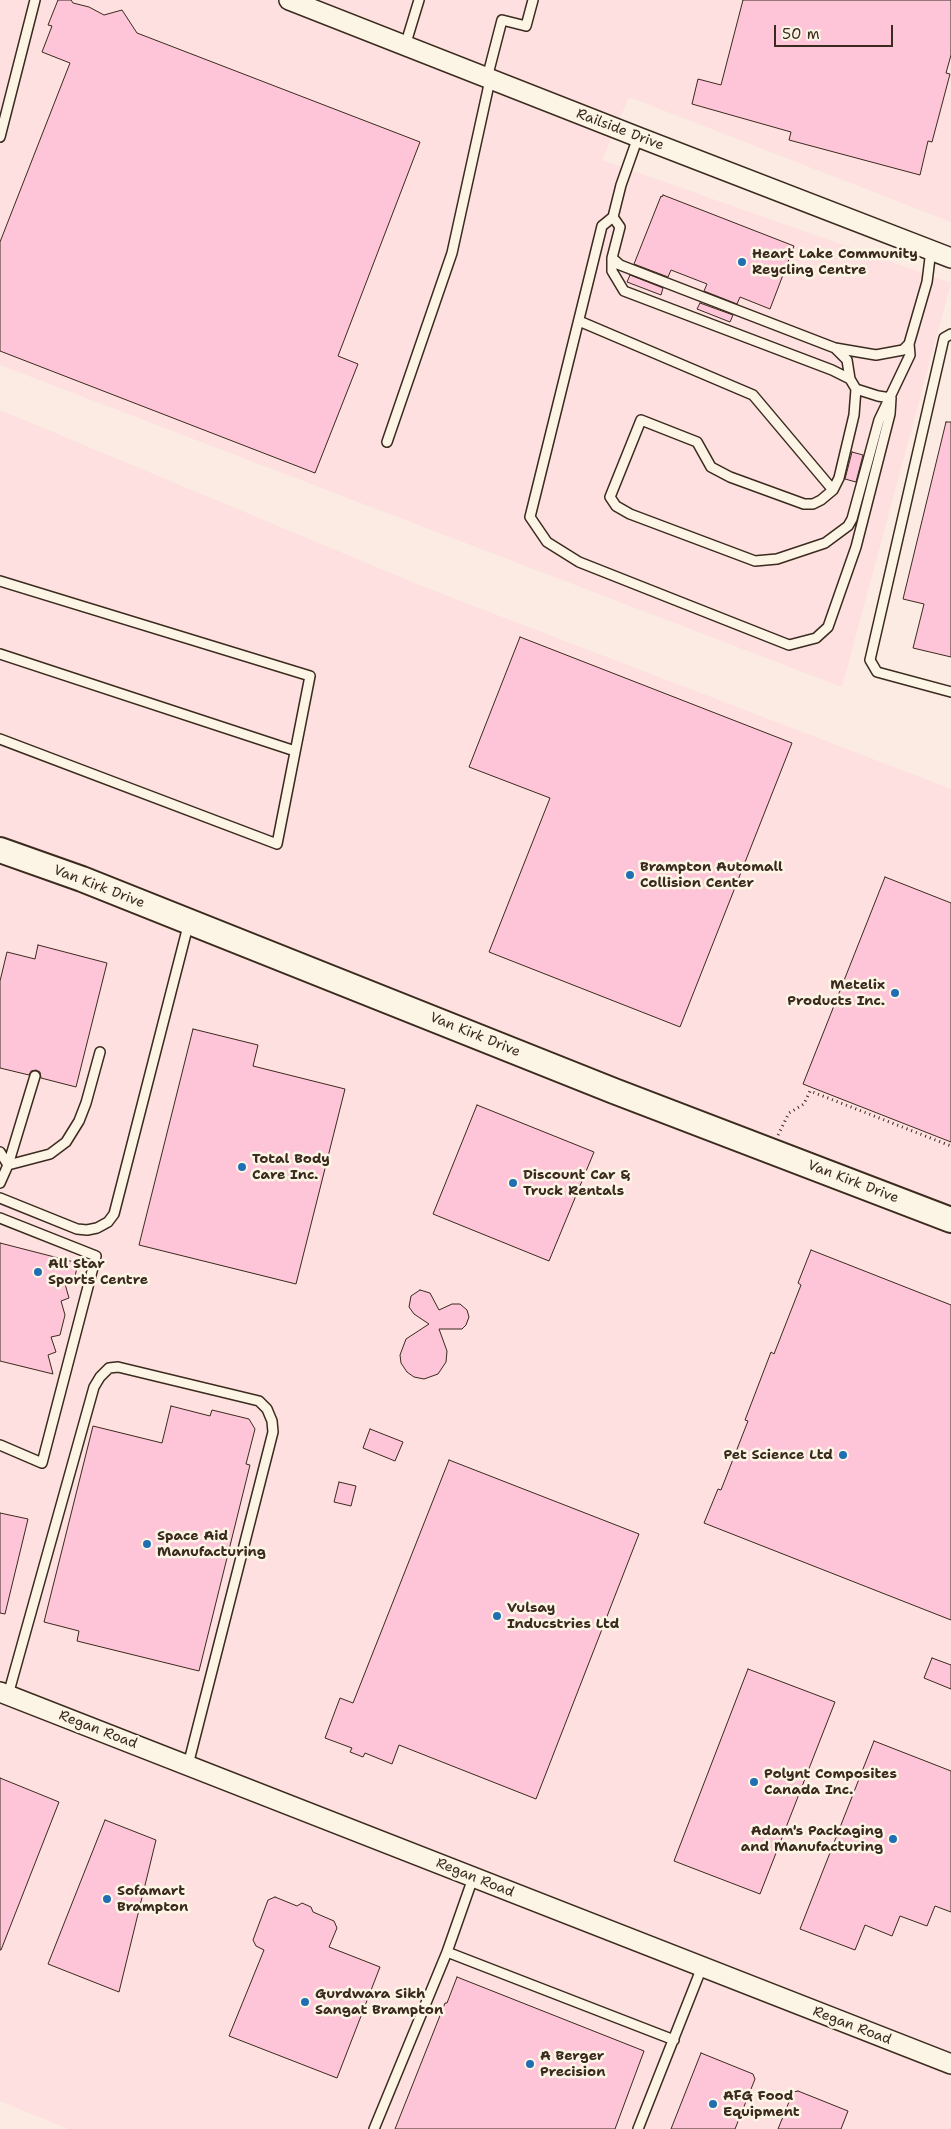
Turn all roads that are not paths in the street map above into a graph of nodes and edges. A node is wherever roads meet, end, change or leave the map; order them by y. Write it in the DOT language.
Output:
graph roads {
  1 [pos="35,0"];
  2 [pos="289,0"];
  3 [pos="419,0"];
  4 [pos="533,0"];
  5 [pos="405,46"];
  6 [pos="488,79"];
  7 [pos="0,137"];
  8 [pos="638,137"];
  9 [pos="613,217"];
  10 [pos="931,250"];
  11 [pos="612,258"];
  12 [pos="951,258"];
  13 [pos="579,321"];
  14 [pos="951,334"];
  15 [pos="909,344"];
  16 [pos="835,348"];
  17 [pos="850,379"];
  18 [pos="856,389"];
  19 [pos="891,398"];
  20 [pos="387,442"];
  21 [pos="833,490"];
  22 [pos="0,581"];
  23 [pos="0,654"];
  24 [pos="951,692"];
  25 [pos="0,739"];
  26 [pos="295,751"];
  27 [pos="0,850"];
  28 [pos="189,922"];
  29 [pos="100,1052"];
  30 [pos="35,1076"];
  31 [pos="0,1152"];
  32 [pos="8,1164"];
  33 [pos="0,1184"];
  34 [pos="0,1198"];
  35 [pos="0,1218"];
  36 [pos="951,1220"];
  37 [pos="0,1446"];
  38 [pos="4,1693"];
  39 [pos="188,1765"];
  40 [pos="473,1878"];
  41 [pos="447,1952"];
  42 [pos="702,1968"];
  43 [pos="674,2040"];
  44 [pos="951,2064"];
  45 [pos="374,2129"];
  46 [pos="638,2129"];
  1 -- 7 [label="lane"];
  2 -- 5 [label="street, Railside Drive"];
  3 -- 5 [label="lane"];
  4 -- 6 [label="lane"];
  5 -- 6 [label="street, Railside Drive"];
  6 -- 8 [label="street, Railside Drive"];
  6 -- 20 [label="lane"];
  8 -- 9 [label="lane"];
  8 -- 10 [label="street, Railside Drive"];
  9 -- 11 [label="lane"];
  9 -- 13 [label="lane"];
  10 -- 12 [label="street, Railside Drive"];
  10 -- 15 [label="lane"];
  11 -- 16 [label="lane"];
  11 -- 17 [label="lane"];
  13 -- 19 [label="lane"];
  13 -- 21 [label="lane"];
  14 -- 24 [label="lane"];
  15 -- 16 [label="lane"];
  15 -- 19 [label="lane"];
  16 -- 17 [label="lane"];
  17 -- 18 [label="lane"];
  18 -- 19 [label="lane"];
  18 -- 21 [label="lane"];
  19 -- 21 [label="lane"];
  22 -- 26 [label="lane"];
  23 -- 26 [label="lane"];
  25 -- 26 [label="lane"];
  27 -- 28 [label="street, Van Kirk Drive"];
  28 -- 34 [label="lane"];
  28 -- 36 [label="street, Van Kirk Drive"];
  29 -- 32 [label="lane"];
  30 -- 32 [label="lane"];
  31 -- 32 [label="lane"];
  32 -- 33 [label="lane"];
  35 -- 37 [label="lane"];
  38 -- 39 [label="street, Regan Road"];
  38 -- 39 [label="lane"];
  39 -- 40 [label="street, Regan Road"];
  40 -- 41 [label="lane"];
  40 -- 42 [label="street, Regan Road"];
  41 -- 43 [label="lane"];
  41 -- 45 [label="lane"];
  42 -- 43 [label="lane"];
  42 -- 44 [label="street, Regan Road"];
  43 -- 46 [label="lane"];
}
